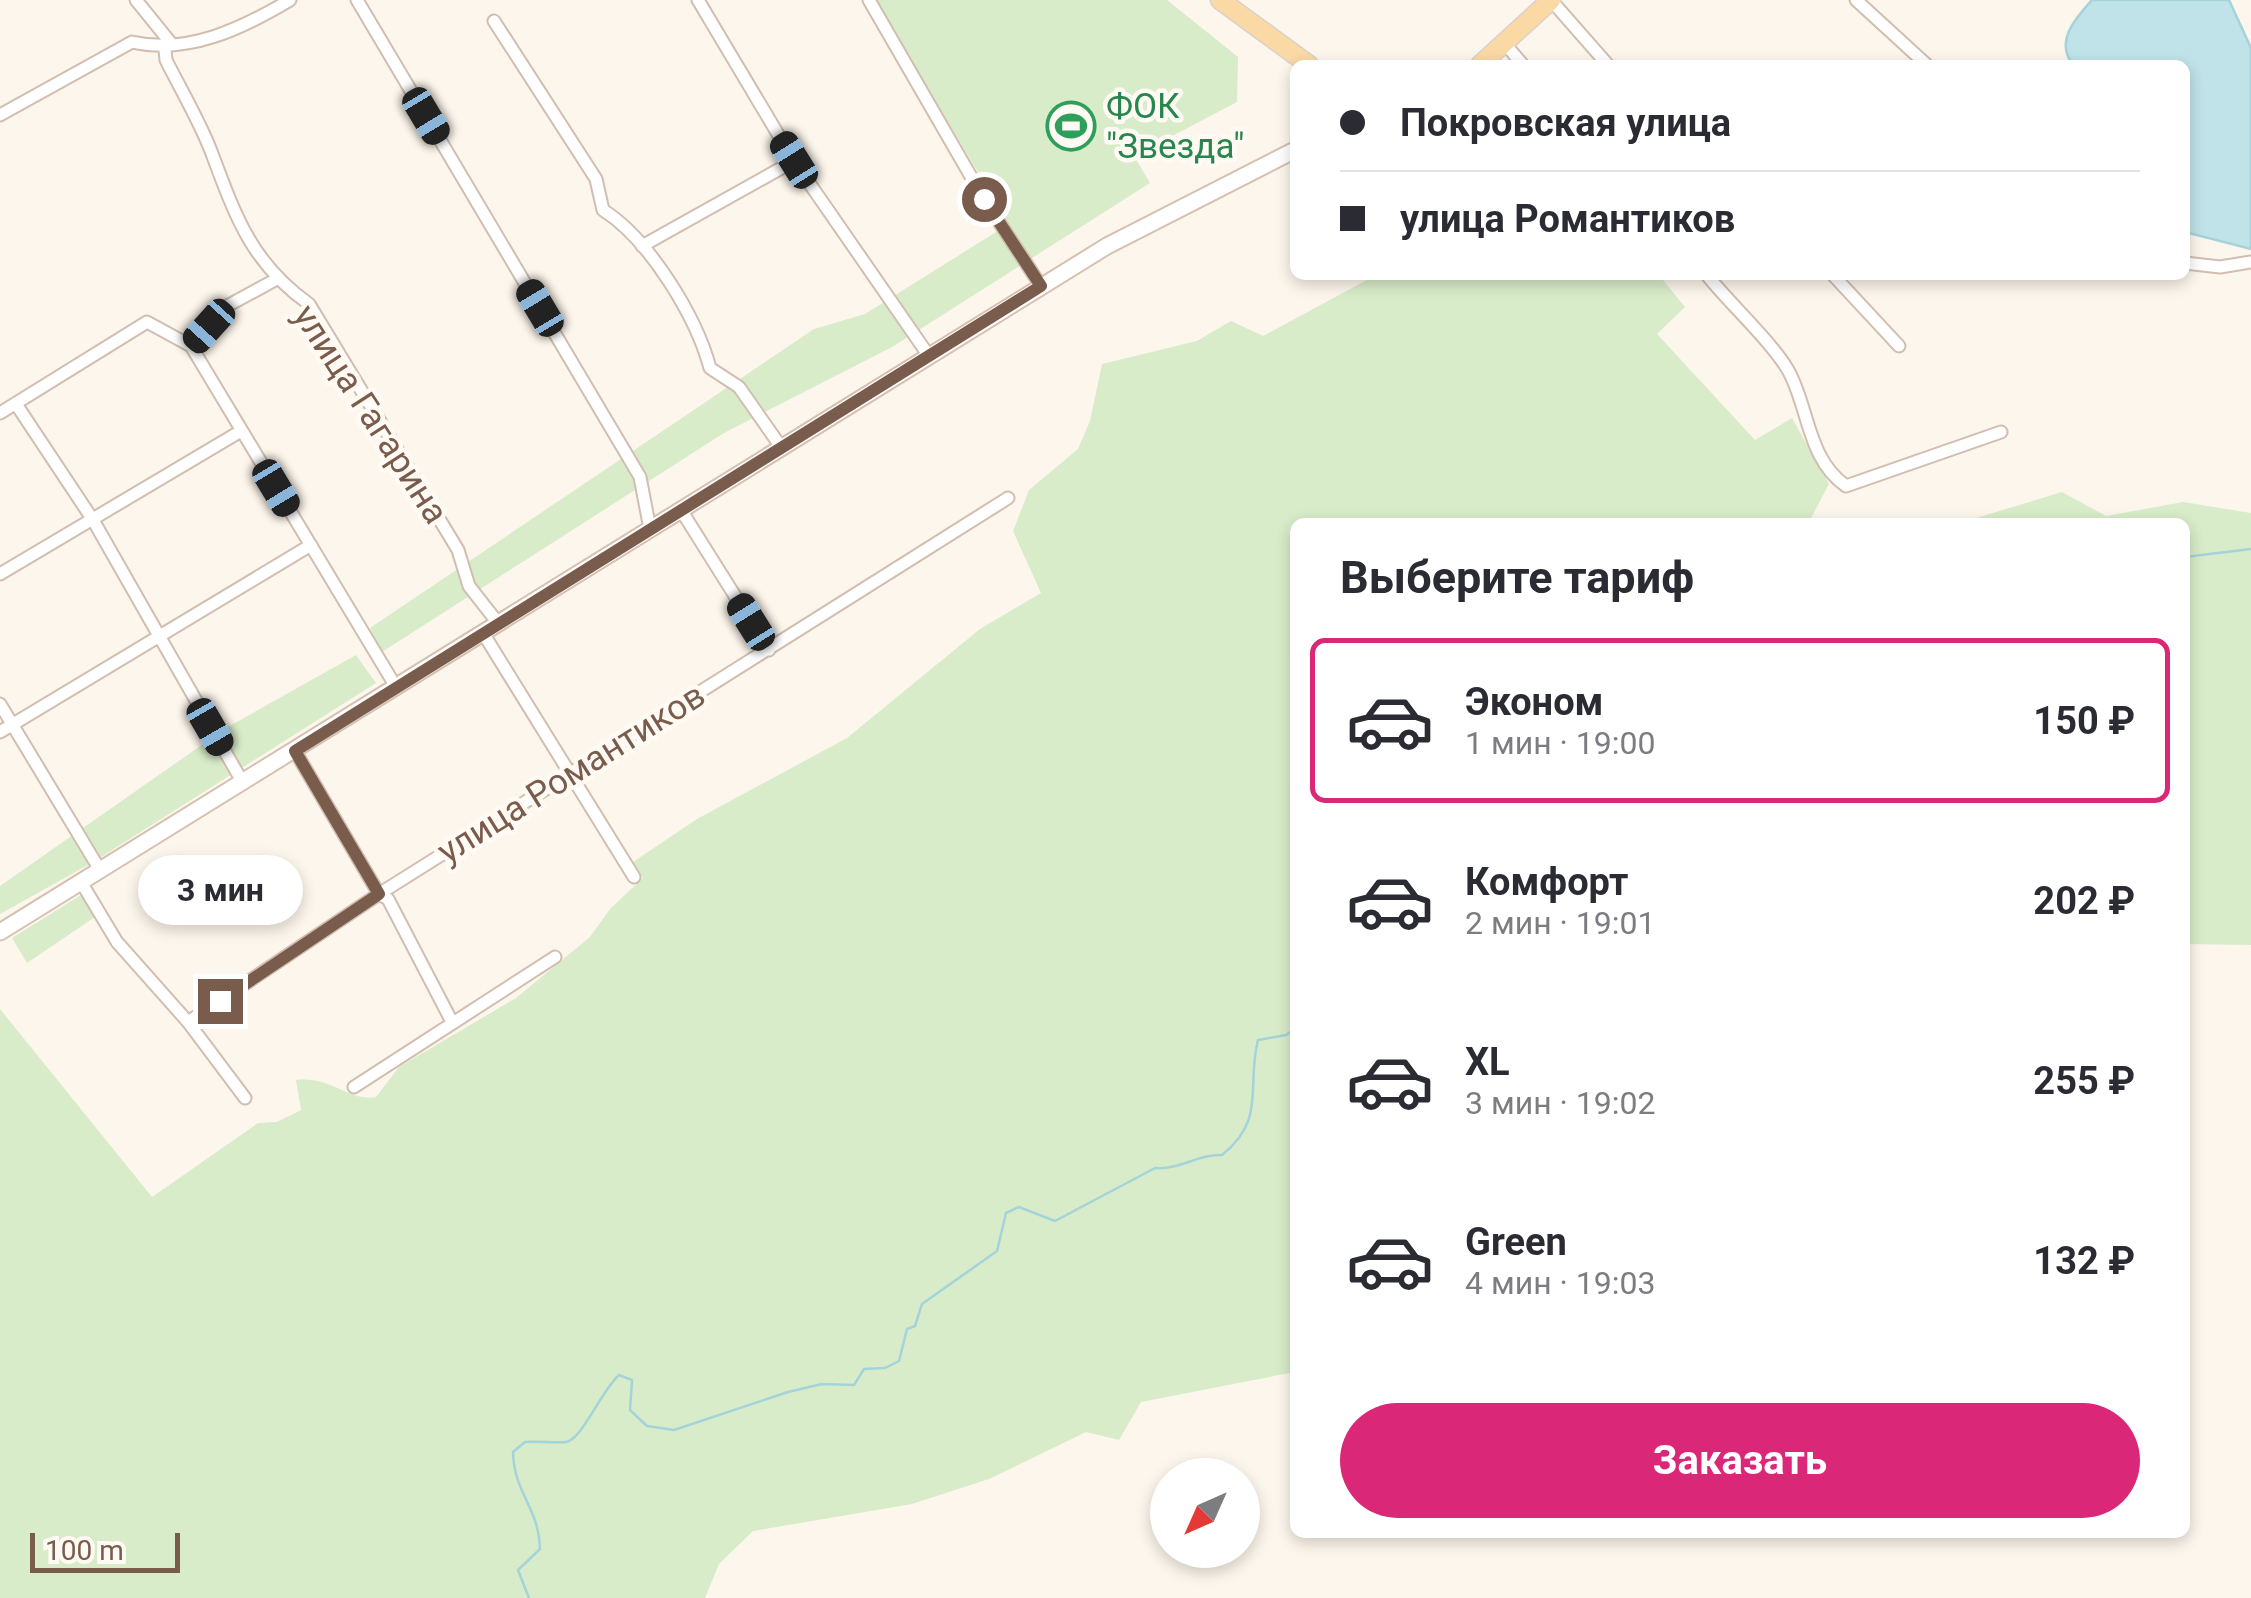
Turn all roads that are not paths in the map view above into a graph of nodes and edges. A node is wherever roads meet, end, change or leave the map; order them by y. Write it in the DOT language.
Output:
graph roads {
  1 [pos="136,0"];
  2 [pos="290,0"];
  3 [pos="356,0"];
  4 [pos="698,0"];
  5 [pos="869,0"];
  6 [pos="1220,0"];
  7 [pos="1551,0"];
  8 [pos="1856,0"];
  9 [pos="494,21"];
  10 [pos="1263,34"];
  11 [pos="170,42"];
  12 [pos="1506,45"];
  13 [pos="1302,60"];
  14 [pos="1486,60"];
  15 [pos="1520,60"];
  16 [pos="1604,60"];
  17 [pos="1922,60"];
  18 [pos="1290,65"];
  19 [pos="0,115"];
  20 [pos="1290,152"];
  21 [pos="794,160"];
  22 [pos="642,246"];
  23 [pos="2251,262"];
  24 [pos="2190,264"];
  25 [pos="276,280"];
  26 [pos="1711,280"];
  27 [pos="1838,280"];
  28 [pos="1041,286"];
  29 [pos="190,346"];
  30 [pos="1900,346"];
  31 [pos="929,356"];
  32 [pos="16,404"];
  33 [pos="0,413"];
  34 [pos="241,431"];
  35 [pos="2001,432"];
  36 [pos="782,448"];
  37 [pos="1008,498"];
  38 [pos="680,510"];
  39 [pos="93,520"];
  40 [pos="650,529"];
  41 [pos="311,545"];
  42 [pos="0,574"];
  43 [pos="498,623"];
  44 [pos="483,634"];
  45 [pos="157,638"];
  46 [pos="769,650"];
  47 [pos="396,687"];
  48 [pos="0,704"];
  49 [pos="13,724"];
  50 [pos="0,732"];
  51 [pos="295,751"];
  52 [pos="568,773"];
  53 [pos="243,783"];
  54 [pos="100,870"];
  55 [pos="634,877"];
  56 [pos="81,882"];
  57 [pos="379,894"];
  58 [pos="0,932"];
  59 [pos="554,958"];
  60 [pos="451,1020"];
  61 [pos="188,1022"];
  62 [pos="354,1087"];
  63 [pos="245,1098"];
  1 -- 11 [label="street, улица Гагарина"];
  2 -- 11 [label="street"];
  3 -- 40 [label="street"];
  4 -- 21 [label="street"];
  5 -- 28 [label="street"];
  6 -- 10 [label="main road"];
  7 -- 12 [label="main road"];
  7 -- 16 [label="street"];
  8 -- 17 [label="street"];
  9 -- 22 [label="street"];
  10 -- 13 [label="main road"];
  10 -- 18 [label="main road"];
  11 -- 19 [label="street"];
  11 -- 25 [label="street, улица Гагарина"];
  12 -- 14 [label="main road"];
  12 -- 15 [label="street"];
  20 -- 28 [label="main road"];
  21 -- 22 [label="street"];
  21 -- 31 [label="street"];
  22 -- 36 [label="street"];
  23 -- 24 [label="street"];
  25 -- 29 [label="street"];
  25 -- 43 [label="street, улица Гагарина"];
  26 -- 35 [label="street"];
  27 -- 30 [label="street"];
  28 -- 31 [label="main road"];
  29 -- 32 [label="street"];
  29 -- 34 [label="street"];
  31 -- 36 [label="main road"];
  32 -- 33 [label="street"];
  32 -- 39 [label="street"];
  34 -- 39 [label="street"];
  34 -- 41 [label="street"];
  36 -- 38 [label="main road"];
  37 -- 46 [label="street, улица Романтиков"];
  38 -- 40 [label="main road"];
  38 -- 46 [label="street"];
  39 -- 42 [label="street"];
  39 -- 45 [label="street"];
  40 -- 43 [label="main road"];
  41 -- 45 [label="street"];
  41 -- 47 [label="street"];
  43 -- 44 [label="main road"];
  44 -- 47 [label="main road"];
  44 -- 52 [label="street"];
  45 -- 49 [label="street"];
  45 -- 53 [label="street"];
  46 -- 52 [label="street, улица Романтиков"];
  47 -- 51 [label="main road"];
  48 -- 49 [label="street"];
  49 -- 50 [label="street"];
  49 -- 54 [label="street"];
  51 -- 53 [label="main road"];
  51 -- 57 [label="street"];
  52 -- 55 [label="street"];
  52 -- 57 [label="street, улица Романтиков"];
  53 -- 54 [label="main road"];
  54 -- 56 [label="main road"];
  56 -- 58 [label="main road"];
  56 -- 61 [label="street"];
  57 -- 60 [label="street"];
  57 -- 61 [label="street, улица Романтиков"];
  59 -- 60 [label="street"];
  60 -- 62 [label="street"];
  61 -- 63 [label="street"];
}
